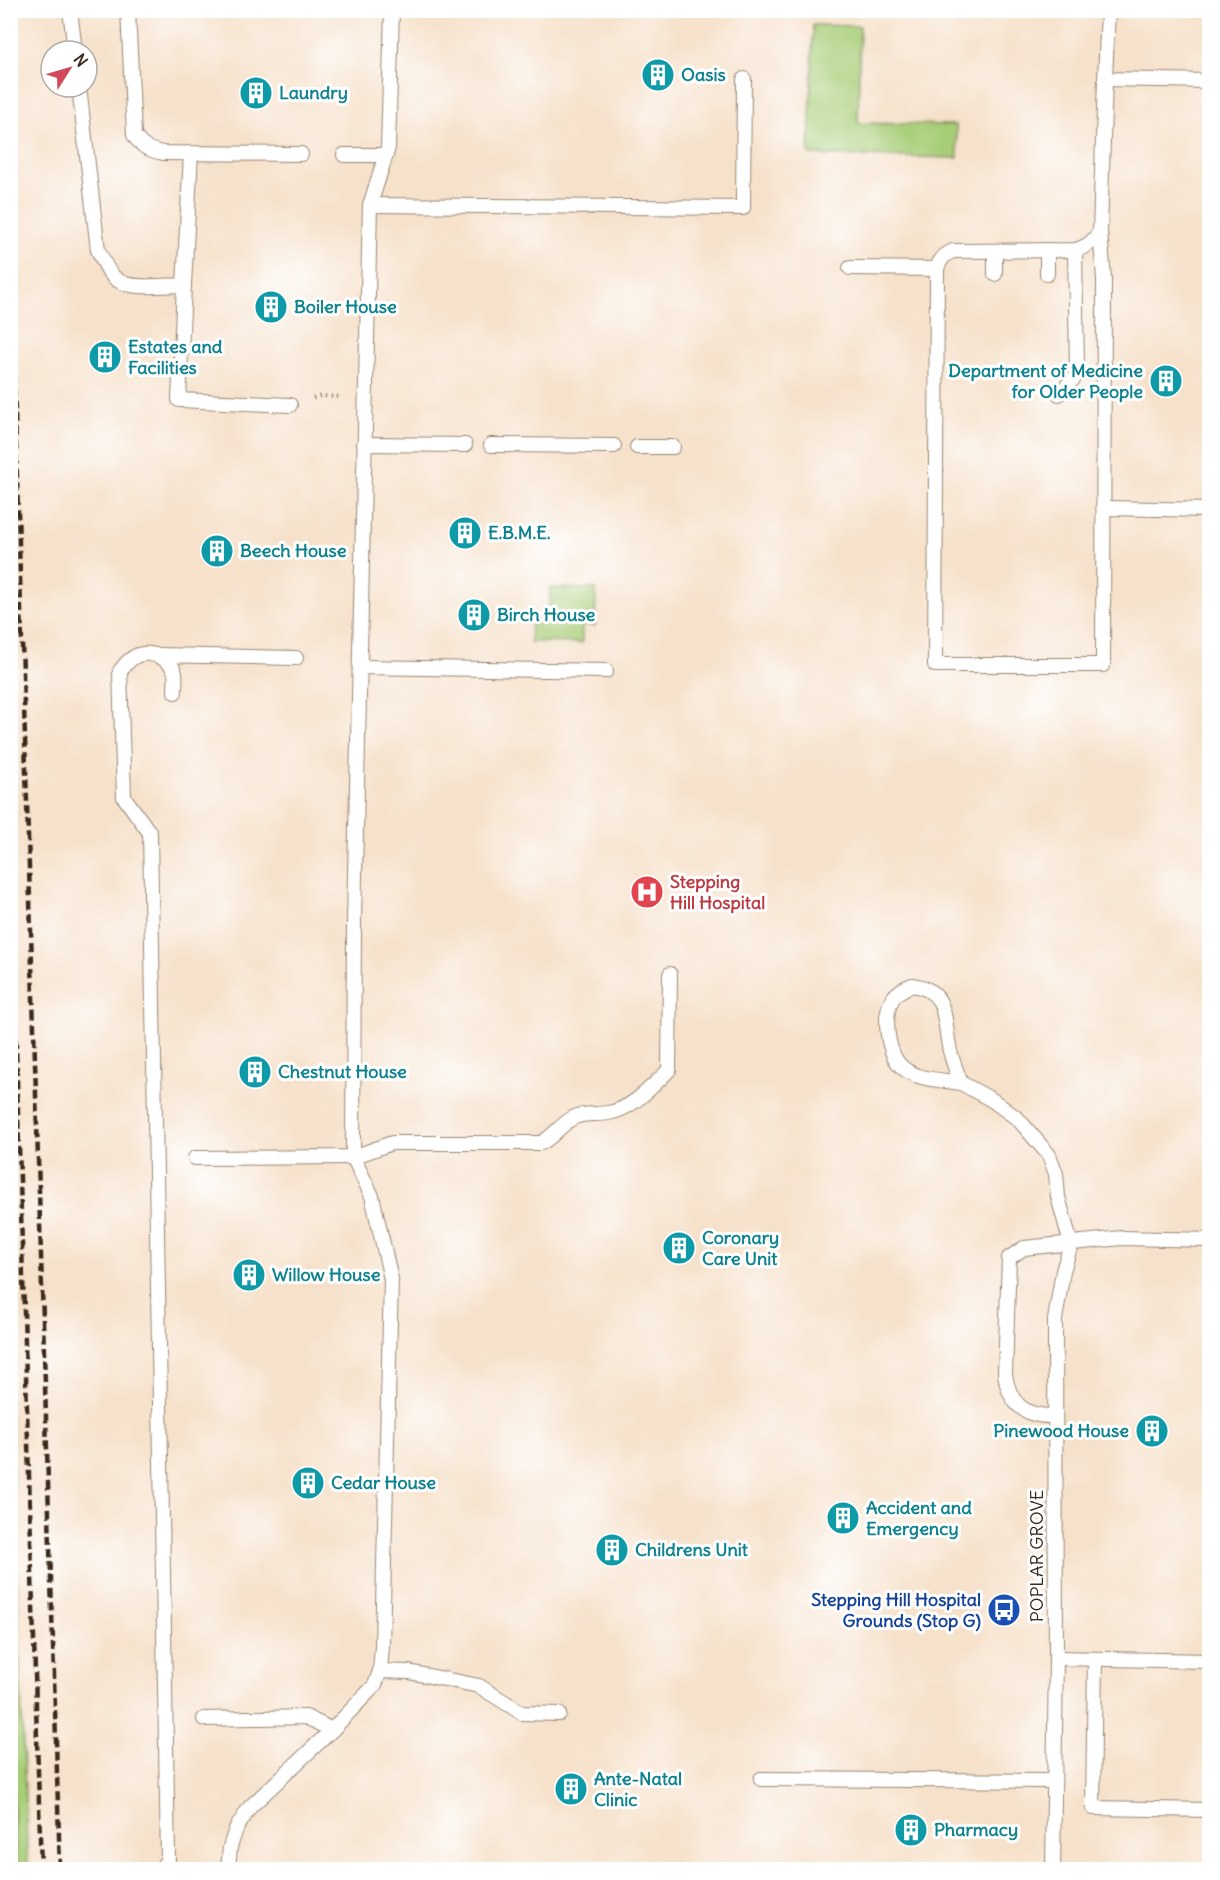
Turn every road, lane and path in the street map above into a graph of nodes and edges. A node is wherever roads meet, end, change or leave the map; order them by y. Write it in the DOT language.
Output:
graph roads {
  1 [pos="70,10"];
  2 [pos="128,10"];
  3 [pos="392,10"];
  4 [pos="1108,10"];
  5 [pos="74,39"];
  6 [pos="744,79"];
  7 [pos="1105,79"];
  8 [pos="1209,81"];
  9 [pos="80,99"];
  10 [pos="191,153"];
  11 [pos="301,154"];
  12 [pos="344,155"];
  13 [pos="386,155"];
  14 [pos="370,205"];
  15 [pos="1100,231"];
  16 [pos="995,250"];
  17 [pos="1047,250"];
  18 [pos="1074,250"];
  19 [pos="850,268"];
  20 [pos="937,269"];
  21 [pos="995,274"];
  22 [pos="1047,274"];
  23 [pos="184,285"];
  24 [pos="1059,394"];
  25 [pos="364,398"];
  26 [pos="290,405"];
  27 [pos="364,444"];
  28 [pos="465,445"];
  29 [pos="491,445"];
  30 [pos="614,446"];
  31 [pos="637,447"];
  32 [pos="673,447"];
  33 [pos="1105,508"];
  34 [pos="1209,510"];
  35 [pos="156,655"];
  36 [pos="296,658"];
  37 [pos="360,667"];
  38 [pos="606,671"];
  39 [pos="175,692"];
  40 [pos="670,974"];
  41 [pos="961,1083"];
  42 [pos="353,1157"];
  43 [pos="195,1158"];
  44 [pos="1209,1240"];
  45 [pos="1071,1244"];
  46 [pos="1054,1416"];
  47 [pos="1056,1658"];
  48 [pos="1095,1659"];
  49 [pos="1209,1661"];
  50 [pos="380,1671"];
  51 [pos="559,1714"];
  52 [pos="204,1719"];
  53 [pos="332,1730"];
  54 [pos="761,1779"];
  55 [pos="1053,1781"];
  56 [pos="1209,1810"];
  57 [pos="160,1869"];
  58 [pos="228,1869"];
  59 [pos="1053,1869"];
  1 -- 5 [label="lane"];
  2 -- 10 [label="lane"];
  3 -- 13 [label="lane"];
  4 -- 7 [label="lane"];
  6 -- 14 [label="lane"];
  7 -- 8 [label="lane"];
  7 -- 15 [label="lane"];
  9 -- 23 [label="lane"];
  10 -- 11 [label="lane"];
  10 -- 23 [label="lane"];
  12 -- 13 [label="lane"];
  13 -- 14 [label="lane"];
  14 -- 25 [label="lane"];
  15 -- 18 [label="lane"];
  15 -- 33 [label="lane"];
  16 -- 17 [label="lane"];
  16 -- 20 [label="lane"];
  16 -- 21 [label="lane"];
  17 -- 18 [label="lane"];
  17 -- 22 [label="lane"];
  18 -- 24 [label="lane"];
  19 -- 20 [label="lane"];
  20 -- 33 [label="lane"];
  23 -- 26 [label="lane"];
  25 -- 26 [label="path"];
  25 -- 27 [label="lane"];
  27 -- 28 [label="lane"];
  27 -- 37 [label="lane"];
  29 -- 30 [label="lane"];
  31 -- 32 [label="lane"];
  33 -- 34 [label="lane"];
  35 -- 36 [label="lane"];
  35 -- 39 [label="lane"];
  35 -- 57 [label="lane"];
  37 -- 38 [label="lane"];
  37 -- 42 [label="lane"];
  40 -- 42 [label="lane"];
  41 -- 41 [label="lane"];
  41 -- 45 [label="lane"];
  42 -- 43 [label="lane"];
  42 -- 50 [label="lane"];
  44 -- 45 [label="lane"];
  45 -- 46 [label="lane, POPLAR GROVE"];
  45 -- 46 [label="lane"];
  46 -- 47 [label="lane, POPLAR GROVE"];
  47 -- 48 [label="lane"];
  47 -- 55 [label="lane, POPLAR GROVE"];
  48 -- 49 [label="lane"];
  48 -- 56 [label="lane"];
  50 -- 51 [label="lane"];
  50 -- 53 [label="lane"];
  52 -- 53 [label="lane"];
  53 -- 58 [label="lane"];
  54 -- 55 [label="lane"];
  55 -- 59 [label="lane, POPLAR GROVE"];
}
